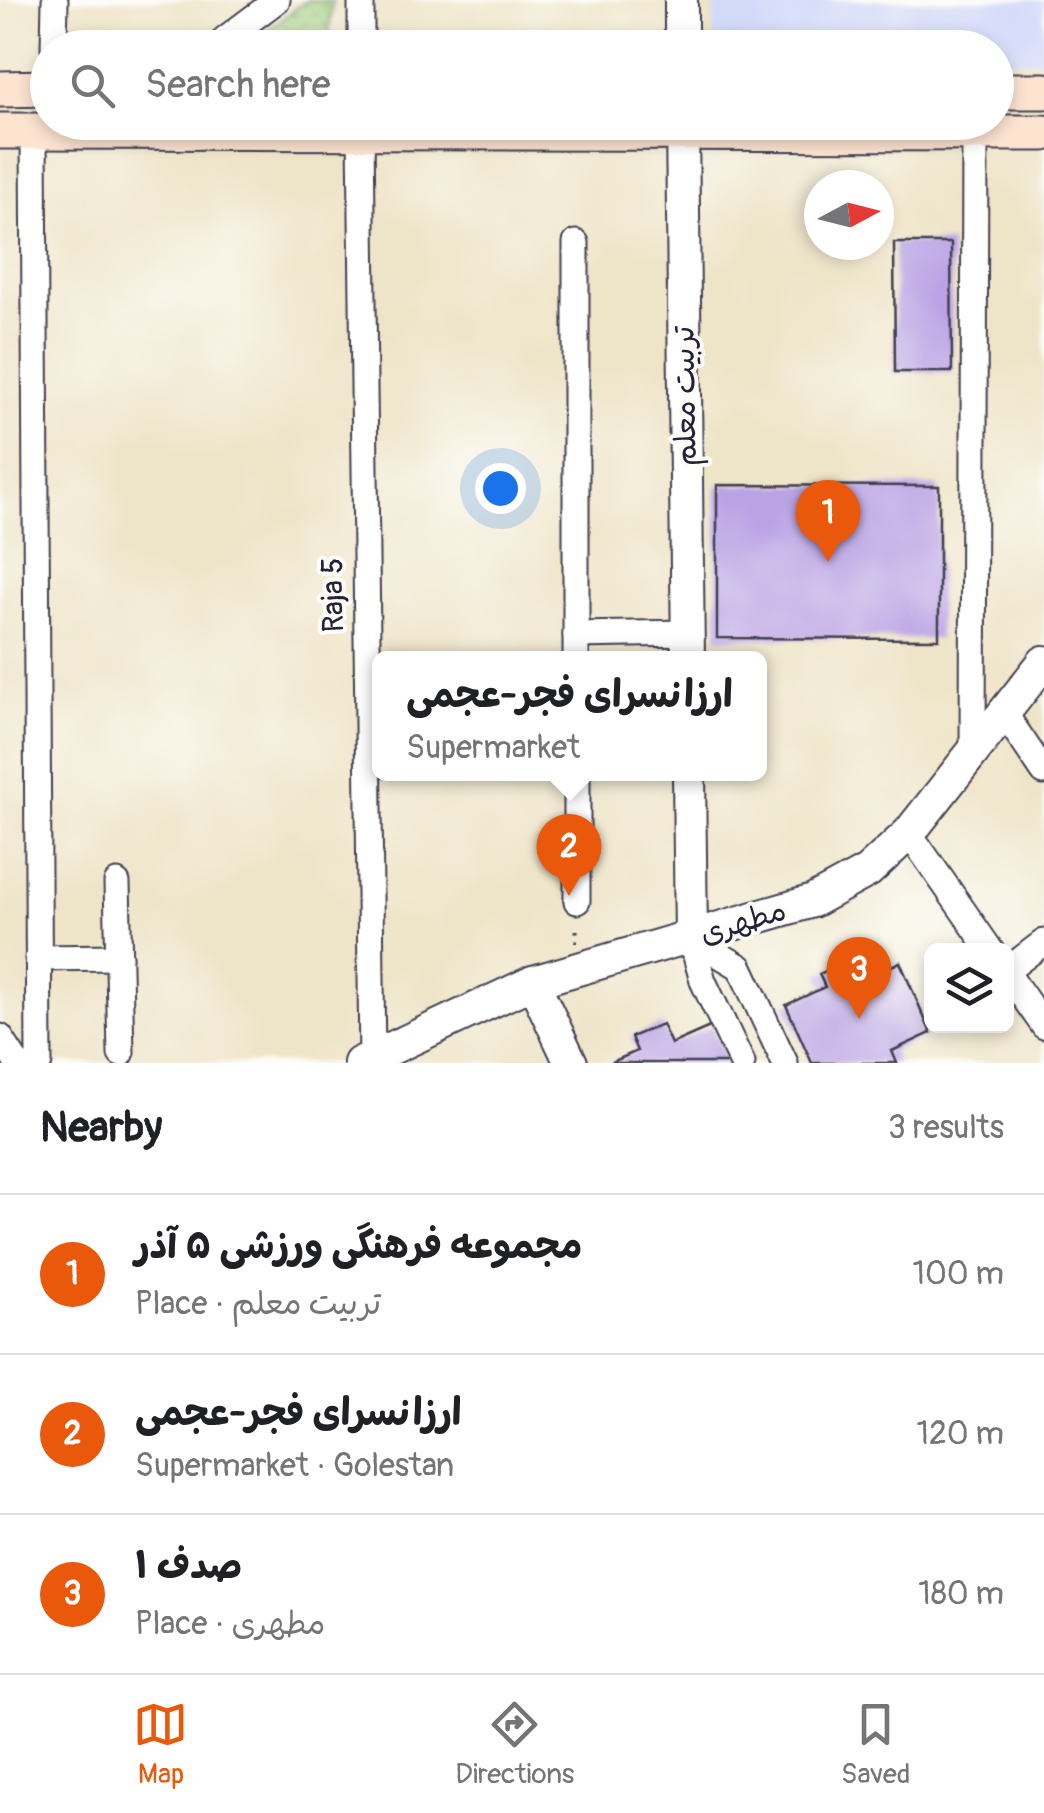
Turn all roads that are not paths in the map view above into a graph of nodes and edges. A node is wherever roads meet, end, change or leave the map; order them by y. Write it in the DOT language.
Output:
graph roads {
  1 [pos="55,0"];
  2 [pos="277,0"];
  3 [pos="361,0"];
  4 [pos="680,0"];
  5 [pos="54,30"];
  6 [pos="238,30"];
  7 [pos="361,30"];
  8 [pos="681,30"];
  9 [pos="30,88"];
  10 [pos="0,89"];
  11 [pos="1014,90"];
  12 [pos="1044,90"];
  13 [pos="17,131"];
  14 [pos="1014,133"];
  15 [pos="1044,133"];
  16 [pos="361,140"];
  17 [pos="682,140"];
  18 [pos="975,140"];
  19 [pos="576,244"];
  20 [pos="688,646"];
  21 [pos="576,647"];
  22 [pos="1044,662"];
  23 [pos="1004,713"];
  24 [pos="973,751"];
  25 [pos="1044,772"];
  26 [pos="576,781"];
  27 [pos="689,781"];
  28 [pos="909,833"];
  29 [pos="118,883"];
  30 [pos="577,901"];
  31 [pos="691,938"];
  32 [pos="1044,942"];
  33 [pos="986,943"];
  34 [pos="118,957"];
  35 [pos="38,958"];
  36 [pos="1014,966"];
  37 [pos="533,982"];
  38 [pos="1014,983"];
  39 [pos="1044,1026"];
  40 [pos="0,1037"];
  41 [pos="121,1054"];
  42 [pos="367,1062"];
  43 [pos="16,1063"];
  44 [pos="39,1063"];
  45 [pos="571,1063"];
  46 [pos="742,1063"];
  47 [pos="784,1063"];
  1 -- 5 [label="street"];
  2 -- 6 [label="street"];
  3 -- 7 [label="street"];
  4 -- 8 [label="street"];
  9 -- 10 [label="main road"];
  11 -- 12 [label="main road"];
  13 -- 35 [label="street"];
  14 -- 15 [label="main road"];
  16 -- 42 [label="street, Raja 5"];
  17 -- 20 [label="street, تربیت معلم"];
  18 -- 24 [label="street"];
  19 -- 21 [label="street"];
  20 -- 21 [label="street"];
  22 -- 23 [label="street, مطهری"];
  23 -- 24 [label="street, مطهری"];
  23 -- 25 [label="street"];
  24 -- 28 [label="street, مطهری"];
  26 -- 30 [label="street"];
  27 -- 31 [label="street"];
  28 -- 31 [label="street, مطهری"];
  28 -- 33 [label="street"];
  29 -- 34 [label="street"];
  31 -- 37 [label="street, مطهری"];
  31 -- 46 [label="street"];
  31 -- 47 [label="street"];
  32 -- 36 [label="street"];
  34 -- 35 [label="street"];
  34 -- 41 [label="street"];
  35 -- 44 [label="street"];
  37 -- 42 [label="street, مطهری"];
  37 -- 45 [label="street"];
  38 -- 39 [label="street"];
  40 -- 43 [label="street"];
}
